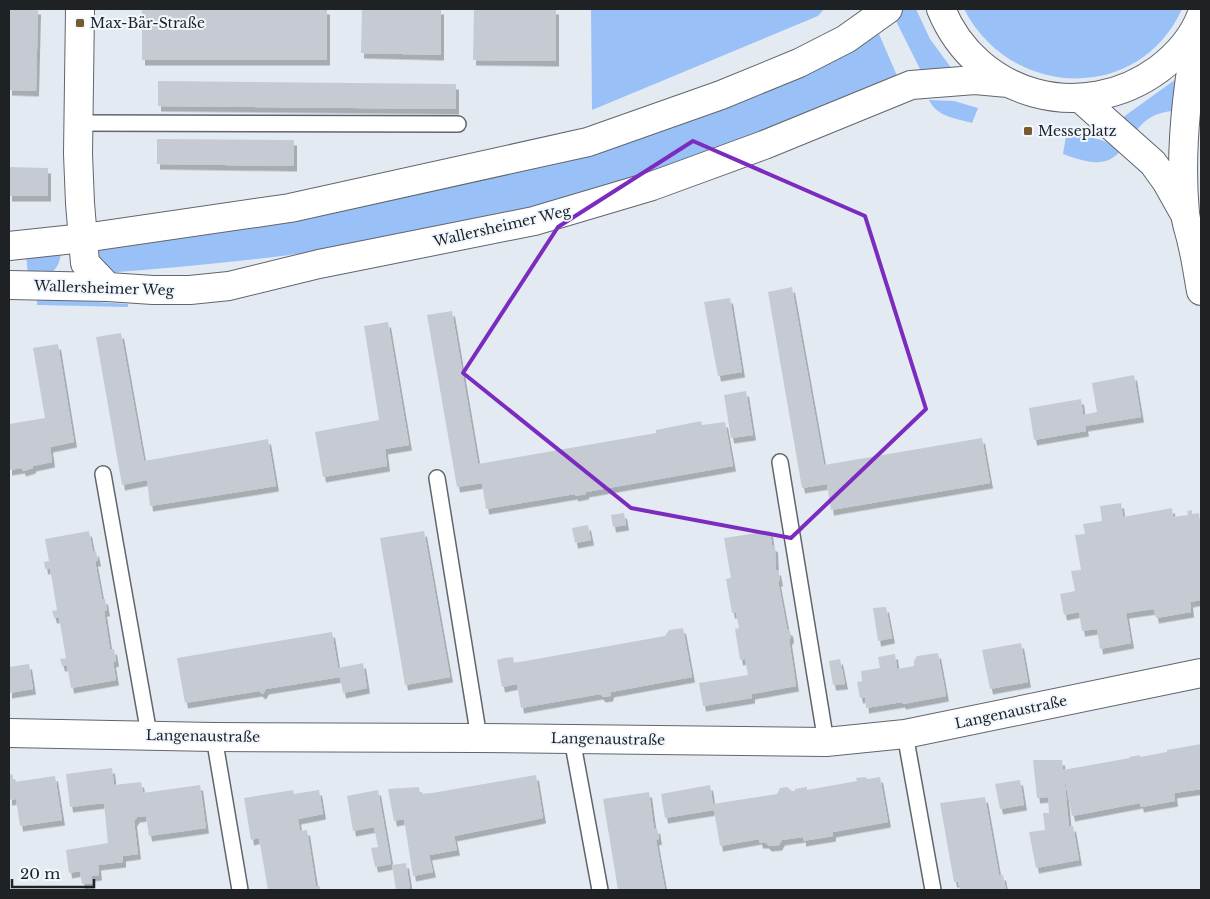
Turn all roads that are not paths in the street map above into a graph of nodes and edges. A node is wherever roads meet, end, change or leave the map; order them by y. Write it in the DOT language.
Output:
graph roads {
  1 [pos="80,9"];
  2 [pos="888,9"];
  3 [pos="941,9"];
  4 [pos="1200,18"];
  5 [pos="1008,83"];
  6 [pos="1080,98"];
  7 [pos="78,123"];
  8 [pos="458,124"];
  9 [pos="1185,215"];
  10 [pos="84,238"];
  11 [pos="9,246"];
  12 [pos="9,285"];
  13 [pos="108,288"];
  14 [pos="1201,292"];
  15 [pos="780,462"];
  16 [pos="103,474"];
  17 [pos="436,478"];
  18 [pos="1201,673"];
  19 [pos="9,733"];
  20 [pos="149,734"];
  21 [pos="905,734"];
  22 [pos="214,737"];
  23 [pos="479,738"];
  24 [pos="572,739"];
  25 [pos="826,742"];
  26 [pos="240,890"];
  27 [pos="600,890"];
  28 [pos="933,890"];
  1 -- 7 [label="street"];
  2 -- 10 [label="street"];
  3 -- 5 [label="street, Wallersheimer Weg"];
  4 -- 6 [label="street, Wallersheimer Weg"];
  4 -- 9 [label="street"];
  5 -- 6 [label="street, Wallersheimer Weg"];
  5 -- 13 [label="street, Wallersheimer Weg"];
  6 -- 9 [label="street"];
  7 -- 8 [label="lane"];
  7 -- 10 [label="street"];
  9 -- 14 [label="street"];
  10 -- 11 [label="street"];
  10 -- 13 [label="street"];
  12 -- 13 [label="street, Wallersheimer Weg"];
  15 -- 25 [label="lane"];
  16 -- 20 [label="lane"];
  17 -- 23 [label="lane"];
  18 -- 21 [label="street, Langenaustraße"];
  19 -- 20 [label="street, Langenaustraße"];
  20 -- 22 [label="street, Langenaustraße"];
  21 -- 25 [label="street, Langenaustraße"];
  21 -- 28 [label="lane"];
  22 -- 23 [label="street, Langenaustraße"];
  22 -- 26 [label="lane"];
  23 -- 24 [label="street, Langenaustraße"];
  24 -- 25 [label="street, Langenaustraße"];
  24 -- 27 [label="lane"];
}
